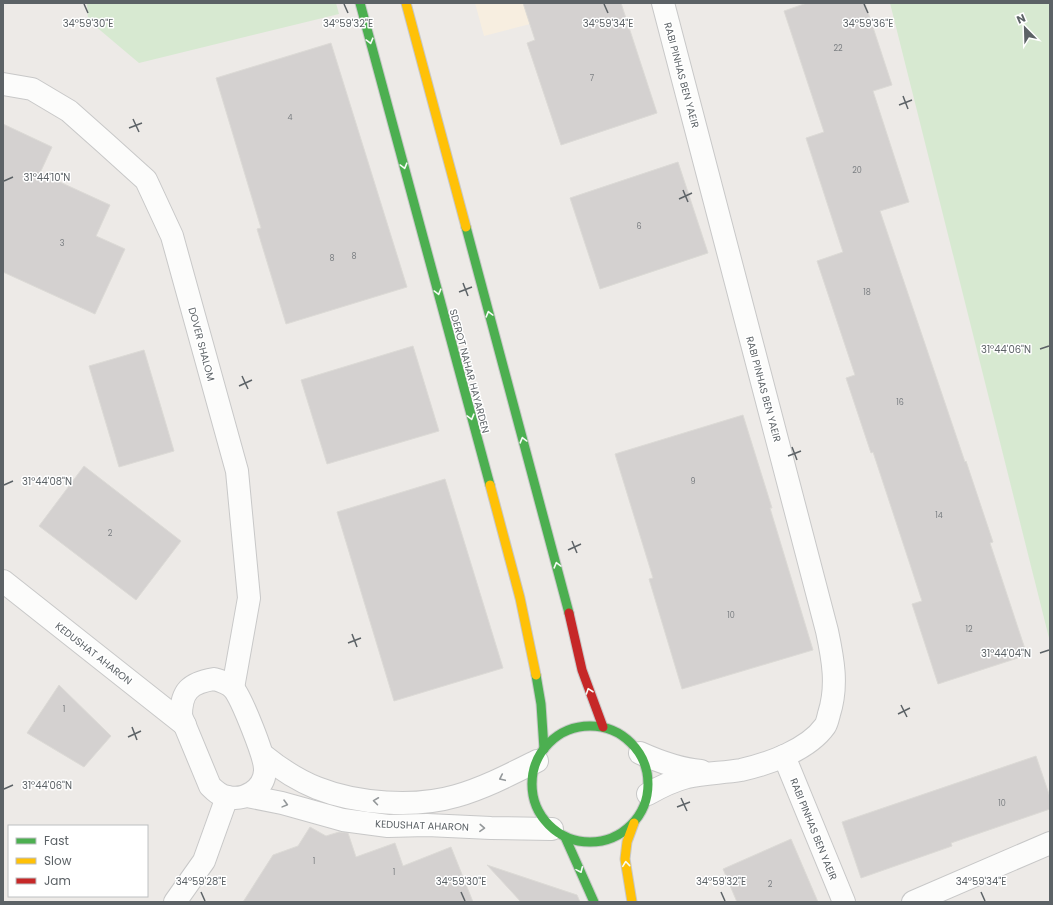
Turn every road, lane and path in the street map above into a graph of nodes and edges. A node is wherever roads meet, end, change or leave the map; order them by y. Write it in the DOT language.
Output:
graph roads {
  1 [pos="360,3"];
  2 [pos="406,3"];
  3 [pos="664,3"];
  4 [pos="3,84"];
  5 [pos="3,581"];
  6 [pos="233,688"];
  7 [pos="185,725"];
  8 [pos="603,728"];
  9 [pos="640,754"];
  10 [pos="263,755"];
  11 [pos="541,755"];
  12 [pos="784,756"];
  13 [pos="716,773"];
  14 [pos="648,794"];
  15 [pos="237,797"];
  16 [pos="634,823"];
  17 [pos="559,833"];
  18 [pos="1050,843"];
  19 [pos="175,902"];
  20 [pos="594,902"];
  21 [pos="632,902"];
  22 [pos="844,902"];
  23 [pos="912,902"];
  1 -- 11 [label="main road, SDEROT NAHAR HAYARDEN, one-way"];
  8 -- 2 [label="main road, one-way"];
  3 -- 12 [label="street, RABI PINHAS BEN YAEIR"];
  4 -- 6 [label="street, DOVER SHALOM"];
  5 -- 7 [label="street, KEDUSHAT AHARON"];
  6 -- 7 [label="street"];
  6 -- 10 [label="street"];
  7 -- 15 [label="street"];
  8 -- 9 [label="main road"];
  8 -- 11 [label="main road"];
  9 -- 13 [label="street, RABI PINHAS BEN YAEIR"];
  9 -- 14 [label="main road"];
  11 -- 10 [label="street, one-way"];
  10 -- 15 [label="street"];
  11 -- 17 [label="main road"];
  12 -- 13 [label="street, RABI PINHAS BEN YAEIR"];
  12 -- 22 [label="street, RABI PINHAS BEN YAEIR"];
  13 -- 14 [label="street, RABI PINHAS BEN YAEIR"];
  14 -- 16 [label="main road"];
  15 -- 17 [label="street, KEDUSHAT AHARON, one-way"];
  15 -- 19 [label="street"];
  16 -- 17 [label="main road"];
  21 -- 16 [label="main road, one-way"];
  17 -- 20 [label="main road, one-way"];
  18 -- 23 [label="street"];
}
